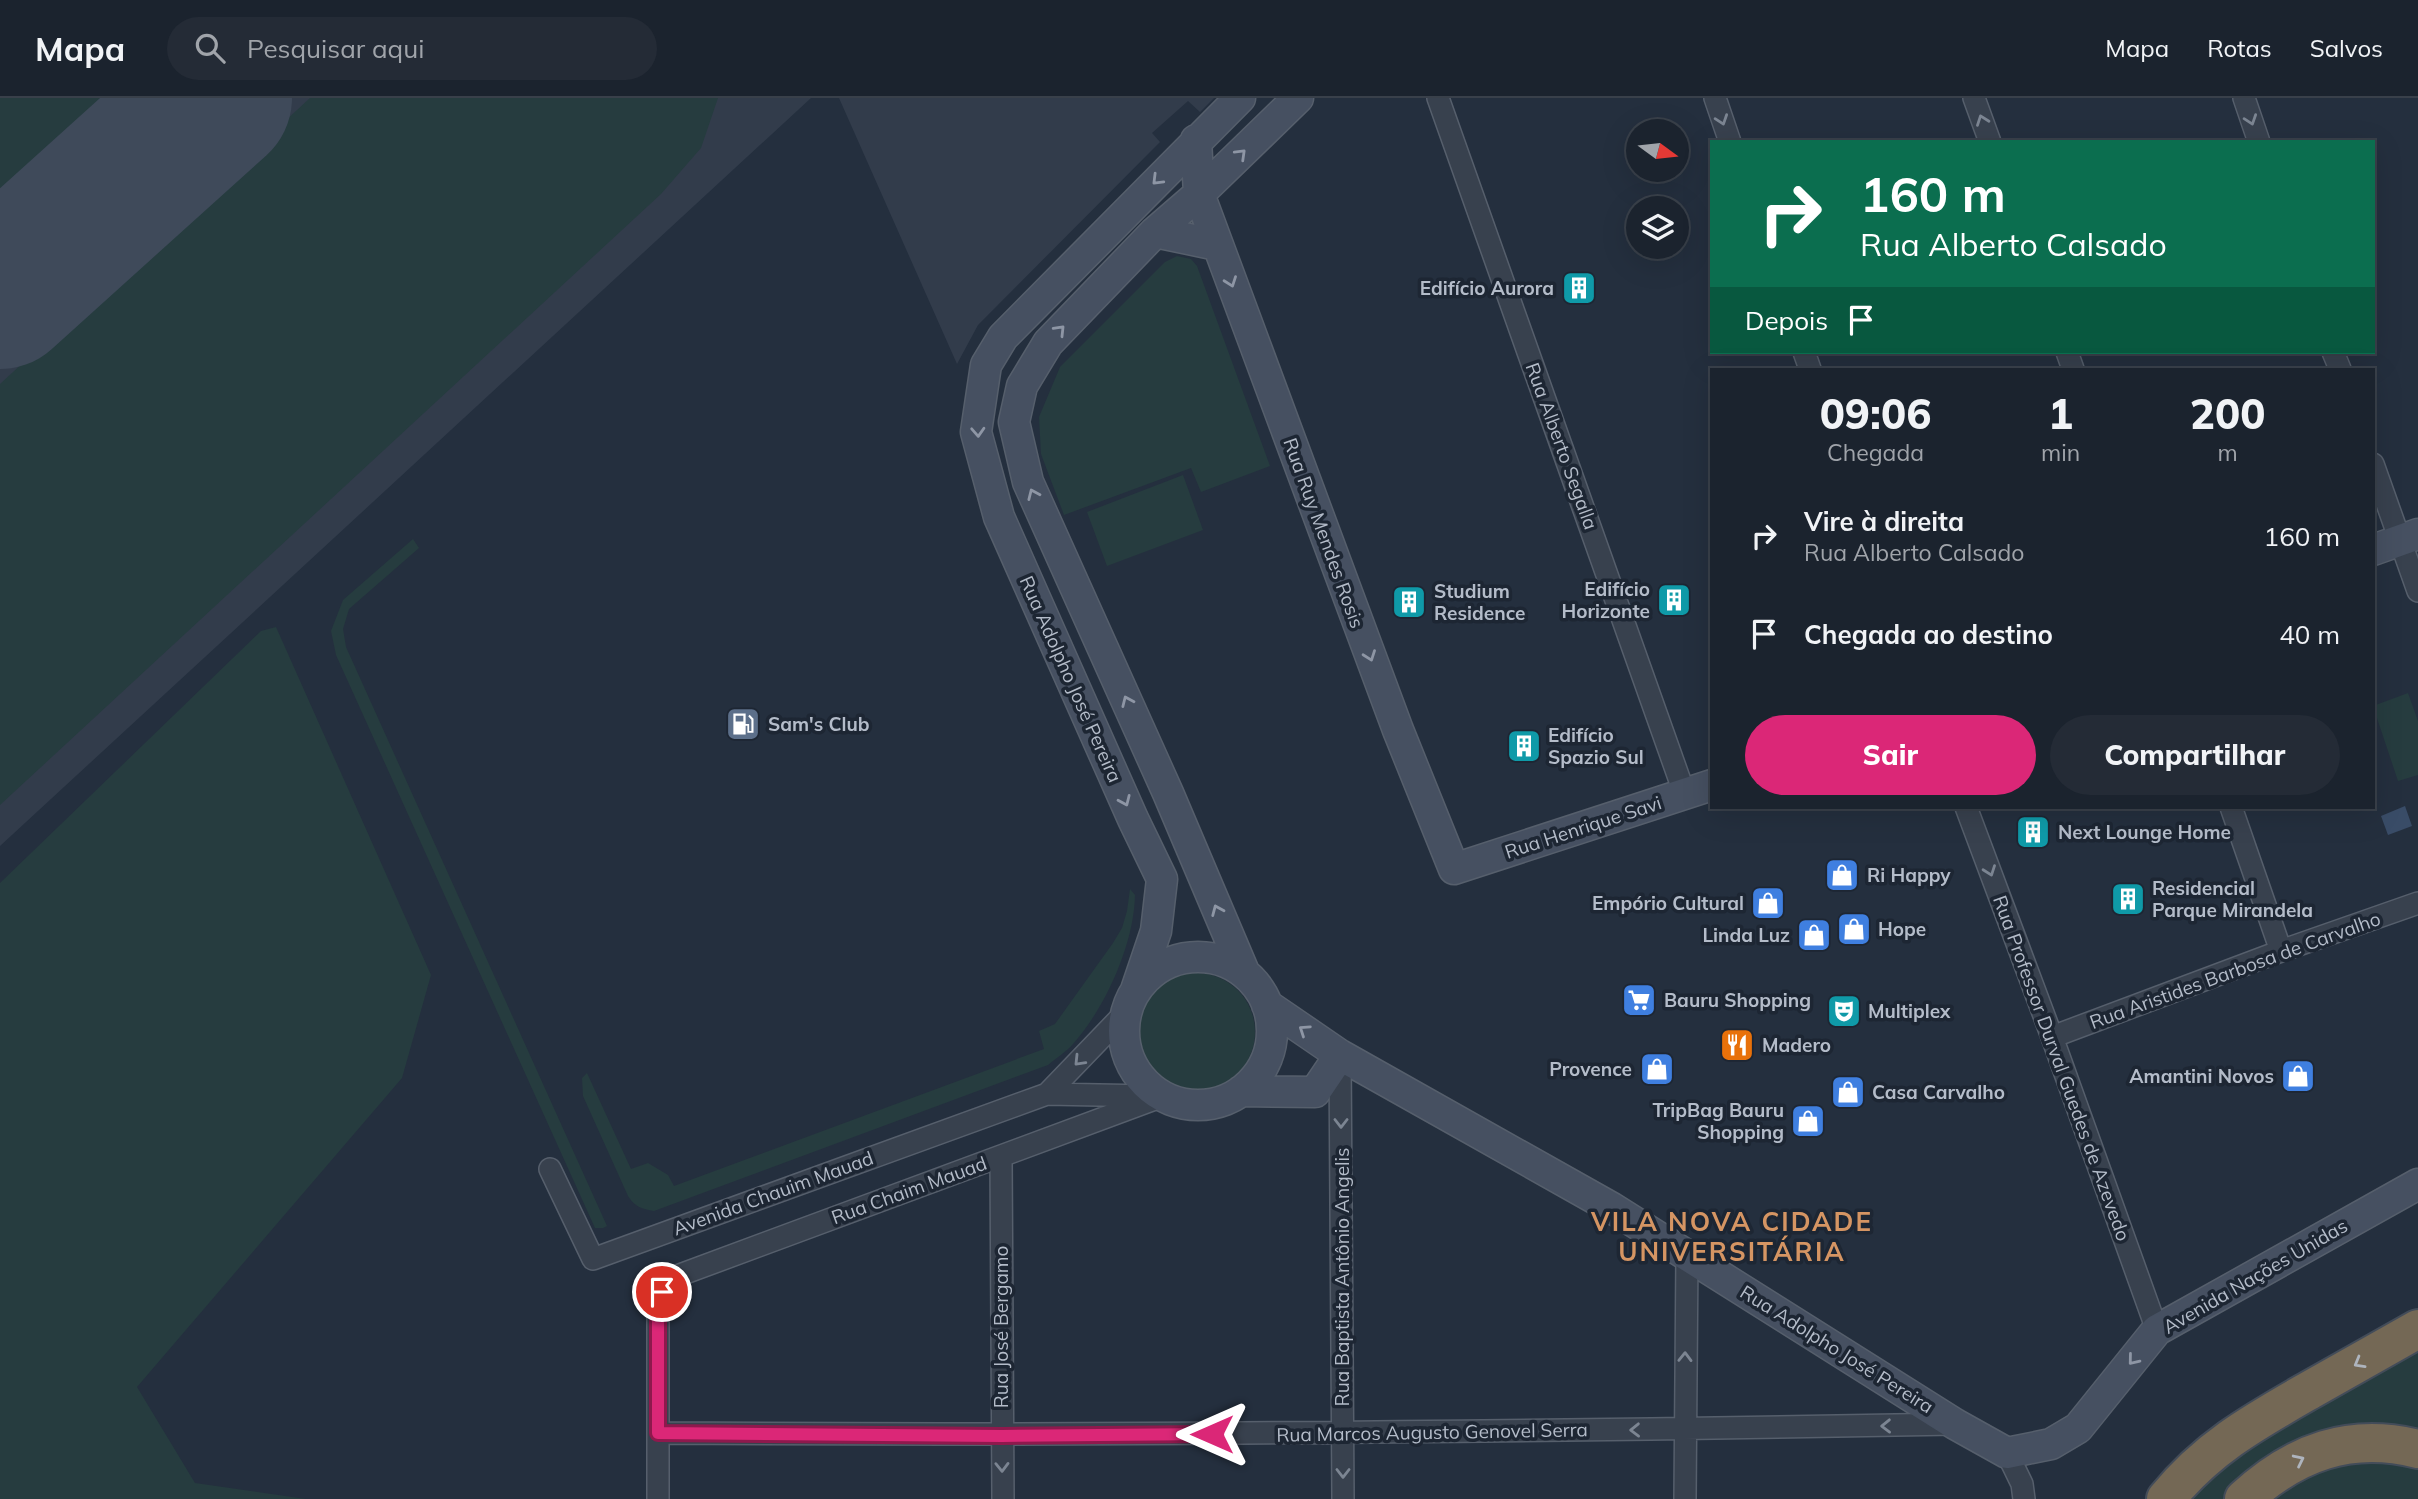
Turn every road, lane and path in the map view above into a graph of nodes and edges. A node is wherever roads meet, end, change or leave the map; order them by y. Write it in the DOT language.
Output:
graph roads {
  1 [pos="1240,98"];
  2 [pos="1298,98"];
  3 [pos="1438,98"];
  4 [pos="1715,98"];
  5 [pos="1974,98"];
  6 [pos="2244,98"];
  7 [pos="1196,140"];
  8 [pos="1729,140"];
  9 [pos="1989,140"];
  10 [pos="2258,140"];
  11 [pos="1199,194"];
  12 [pos="1155,232"];
  13 [pos="1217,244"];
  14 [pos="2375,470"];
  15 [pos="2397,542"];
  16 [pos="2418,591"];
  17 [pos="1698,790"];
  18 [pos="1967,809"];
  19 [pos="2232,809"];
  20 [pos="1454,869"];
  21 [pos="2418,904"];
  22 [pos="2281,951"];
  23 [pos="1244,972"];
  24 [pos="1131,1001"];
  25 [pos="1267,1006"];
  26 [pos="2053,1037"];
  27 [pos="1340,1055"];
  28 [pos="1241,1091"];
  29 [pos="1047,1094"];
  30 [pos="1163,1096"];
  31 [pos="1001,1156"];
  32 [pos="550,1169"];
  33 [pos="2418,1184"];
  34 [pos="1687,1254"];
  35 [pos="2418,1329"];
  36 [pos="2157,1330"];
  37 [pos="1955,1424"];
  38 [pos="1684,1429"];
  39 [pos="658,1433"];
  40 [pos="1343,1433"];
  41 [pos="1002,1436"];
  42 [pos="2418,1449"];
  43 [pos="2007,1453"];
  44 [pos="658,1499"];
  45 [pos="1003,1499"];
  46 [pos="1343,1499"];
  47 [pos="1685,1499"];
  48 [pos="2024,1499"];
  49 [pos="2165,1499"];
  50 [pos="2244,1499"];
  1 -- 7 [label="street"];
  11 -- 2 [label="street, one-way"];
  3 -- 17 [label="street, Rua Alberto Segalla"];
  4 -- 8 [label="street, one-way"];
  9 -- 5 [label="street, one-way"];
  6 -- 10 [label="street, one-way"];
  7 -- 11 [label="street, Rua Ruy Mendes Rosis"];
  7 -- 24 [label="street, Rua Adolpho José Pereira, one-way"];
  11 -- 12 [label="street"];
  11 -- 13 [label="street, Rua Ruy Mendes Rosis"];
  12 -- 13 [label="street"];
  23 -- 12 [label="street, one-way"];
  13 -- 20 [label="street, Rua Ruy Mendes Rosis, one-way"];
  14 -- 15 [label="street"];
  15 -- 16 [label="street"];
  17 -- 20 [label="street, Rua Henrique Savi"];
  18 -- 26 [label="street, Rua Professor Durval Guedes de Azevedo, one-way"];
  19 -- 22 [label="street"];
  21 -- 22 [label="street, Rua Aristides Barbosa de Carvalho"];
  22 -- 26 [label="street, Rua Aristides Barbosa de Carvalho"];
  23 -- 24 [label="street"];
  23 -- 25 [label="street"];
  24 -- 29 [label="street, Avenida Chauim Mauad, one-way"];
  24 -- 30 [label="street"];
  27 -- 25 [label="street, Rua Adolpho José Pereira, one-way"];
  25 -- 28 [label="street"];
  26 -- 36 [label="street, Rua Professor Durval Guedes de Azevedo"];
  27 -- 28 [label="street"];
  27 -- 34 [label="street, Rua Adolpho José Pereira"];
  27 -- 40 [label="street, Rua Baptista Antônio Angelis, one-way"];
  28 -- 30 [label="street"];
  29 -- 30 [label="street, Avenida Chauim Mauad"];
  29 -- 32 [label="street, Avenida Chauim Mauad"];
  30 -- 31 [label="street, Rua Chaim Mauad"];
  31 -- 39 [label="street, Rua Chaim Mauad"];
  31 -- 41 [label="street, Rua José Bergamo"];
  33 -- 36 [label="street, Avenida Nações Unidas"];
  34 -- 37 [label="street, Rua Adolpho José Pereira"];
  38 -- 34 [label="street, one-way"];
  35 -- 49 [label="highway, one-way"];
  36 -- 43 [label="street, Avenida Nações Unidas, one-way"];
  37 -- 38 [label="street, Rua Marcos Augusto Genovel Serra, one-way"];
  37 -- 43 [label="street, Rua Adolpho José Pereira"];
  38 -- 40 [label="street, Rua Marcos Augusto Genovel Serra, one-way"];
  38 -- 47 [label="street"];
  39 -- 41 [label="street, Rua Marcos Augusto Genovel Serra"];
  39 -- 44 [label="street"];
  40 -- 41 [label="street, Rua Marcos Augusto Genovel Serra"];
  40 -- 46 [label="street, Rua Baptista Antônio Angelis, one-way"];
  41 -- 45 [label="street, Rua José Bergamo, one-way"];
  50 -- 42 [label="highway, one-way"];
  43 -- 48 [label="street"];
}
